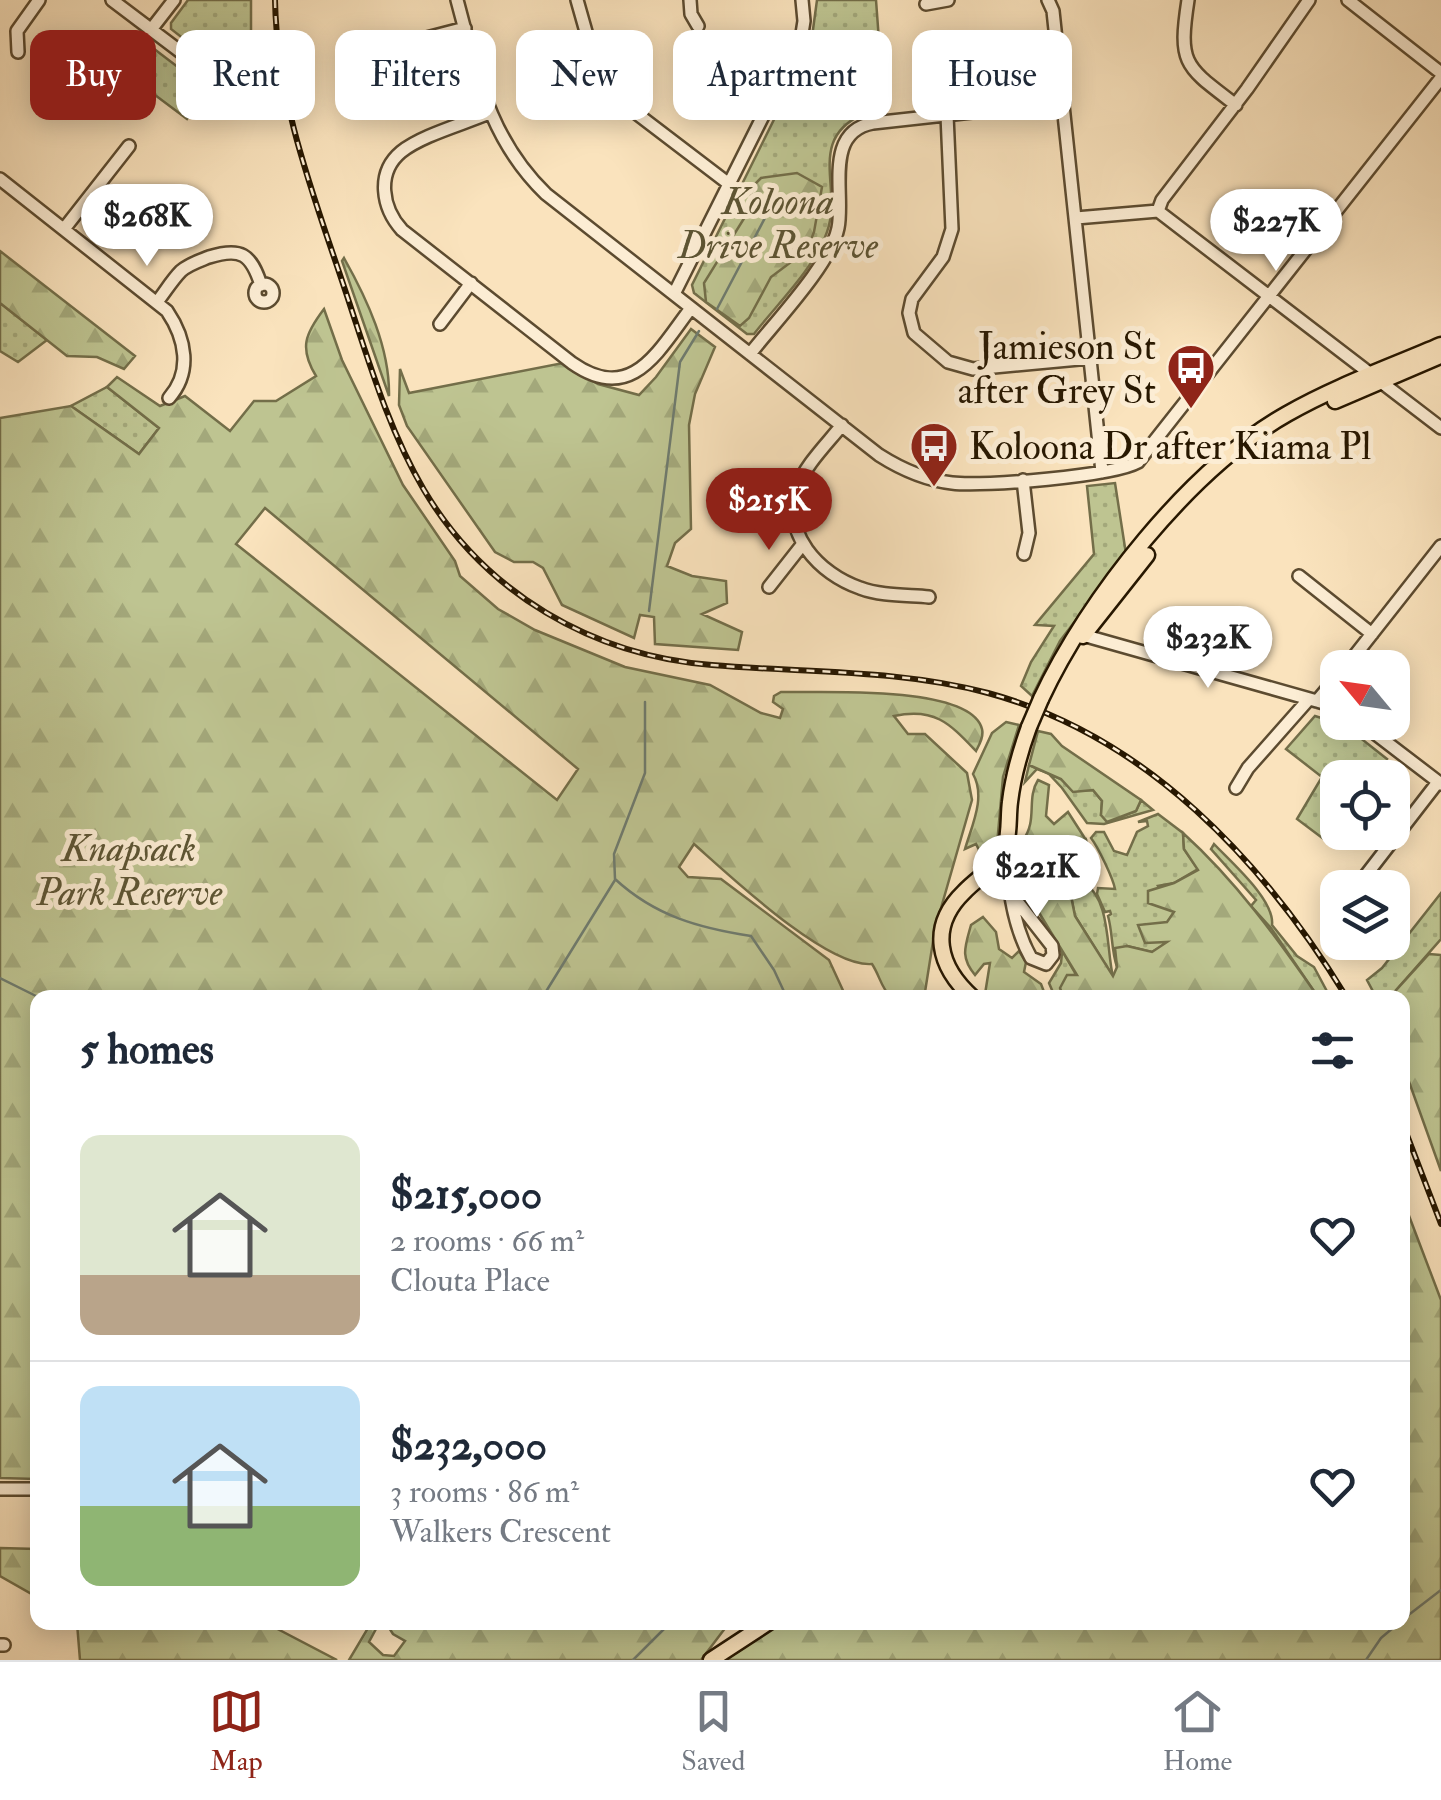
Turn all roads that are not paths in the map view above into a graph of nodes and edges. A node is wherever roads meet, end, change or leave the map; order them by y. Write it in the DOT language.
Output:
graph roads {
  1 [pos="39,0"];
  2 [pos="112,0"];
  3 [pos="174,0"];
  4 [pos="457,0"];
  5 [pos="576,0"];
  6 [pos="690,0"];
  7 [pos="802,0"];
  8 [pos="948,0"];
  9 [pos="1048,0"];
  10 [pos="1188,0"];
  11 [pos="1309,0"];
  12 [pos="1348,0"];
  13 [pos="926,4"];
  14 [pos="698,26"];
  15 [pos="464,28"];
  16 [pos="149,30"];
  17 [pos="151,30"];
  18 [pos="456,30"];
  19 [pos="1055,30"];
  20 [pos="18,52"];
  21 [pos="1441,75"];
  22 [pos="1236,105"];
  23 [pos="912,118"];
  24 [pos="473,120"];
  25 [pos="493,120"];
  26 [pos="947,120"];
  27 [pos="1066,120"];
  28 [pos="129,146"];
  29 [pos="0,179"];
  30 [pos="729,184"];
  31 [pos="1158,210"];
  32 [pos="1076,218"];
  33 [pos="64,229"];
  34 [pos="471,283"];
  35 [pos="261,285"];
  36 [pos="674,294"];
  37 [pos="1270,296"];
  38 [pos="157,302"];
  39 [pos="691,308"];
  40 [pos="440,324"];
  41 [pos="1441,345"];
  42 [pos="750,354"];
  43 [pos="1441,356"];
  44 [pos="1090,358"];
  45 [pos="1376,378"];
  46 [pos="168,398"];
  47 [pos="842,426"];
  48 [pos="1441,428"];
  49 [pos="1102,472"];
  50 [pos="1023,480"];
  51 [pos="802,545"];
  52 [pos="1441,546"];
  53 [pos="1024,554"];
  54 [pos="1299,576"];
  55 [pos="769,587"];
  56 [pos="929,597"];
  57 [pos="1083,631"];
  58 [pos="1372,634"];
  59 [pos="1359,650"];
  60 [pos="1320,693"];
  61 [pos="1313,700"];
  62 [pos="1320,702"];
  63 [pos="1383,740"];
  64 [pos="1439,783"];
  65 [pos="1236,788"];
  66 [pos="1007,842"];
  67 [pos="1370,870"];
  68 [pos="1012,895"];
  69 [pos="965,990"];
  70 [pos="0,1489"];
  71 [pos="30,1489"];
  72 [pos="757,1630"];
  73 [pos="711,1660"];
  1 -- 20 [label="street"];
  2 -- 16 [label="street"];
  3 -- 17 [label="street"];
  4 -- 15 [label="street"];
  5 -- 30 [label="street"];
  6 -- 14 [label="street"];
  7 -- 30 [label="street"];
  8 -- 13 [label="street"];
  9 -- 19 [label="street"];
  10 -- 22 [label="street"];
  11 -- 22 [label="street"];
  12 -- 21 [label="street"];
  15 -- 18 [label="street"];
  21 -- 37 [label="street"];
  22 -- 31 [label="street"];
  23 -- 42 [label="street"];
  24 -- 34 [label="street"];
  25 -- 36 [label="street"];
  26 -- 44 [label="street"];
  27 -- 32 [label="street"];
  28 -- 33 [label="street"];
  29 -- 33 [label="street"];
  30 -- 36 [label="street"];
  31 -- 32 [label="street"];
  31 -- 37 [label="street"];
  32 -- 44 [label="street"];
  33 -- 38 [label="street"];
  34 -- 39 [label="street"];
  34 -- 40 [label="street"];
  35 -- 38 [label="street"];
  36 -- 39 [label="street"];
  37 -- 45 [label="street"];
  37 -- 49 [label="street"];
  38 -- 46 [label="street"];
  39 -- 42 [label="street"];
  41 -- 45 [label="main road"];
  42 -- 47 [label="street"];
  43 -- 45 [label="main road"];
  44 -- 49 [label="street"];
  45 -- 48 [label="street"];
  45 -- 57 [label="main road"];
  47 -- 50 [label="street"];
  47 -- 51 [label="street"];
  49 -- 50 [label="street"];
  50 -- 53 [label="street"];
  51 -- 55 [label="street"];
  51 -- 56 [label="street"];
  52 -- 58 [label="street"];
  54 -- 58 [label="street"];
  57 -- 61 [label="street"];
  57 -- 66 [label="main road, bridge"];
  58 -- 59 [label="street"];
  60 -- 61 [label="street"];
  61 -- 62 [label="street"];
  61 -- 65 [label="street"];
  63 -- 64 [label="street"];
  64 -- 67 [label="street"];
  66 -- 68 [label="street"];
  66 -- 69 [label="main road"];
  68 -- 68 [label="street"];
  70 -- 71 [label="street"];
  72 -- 73 [label="main road"];
}
